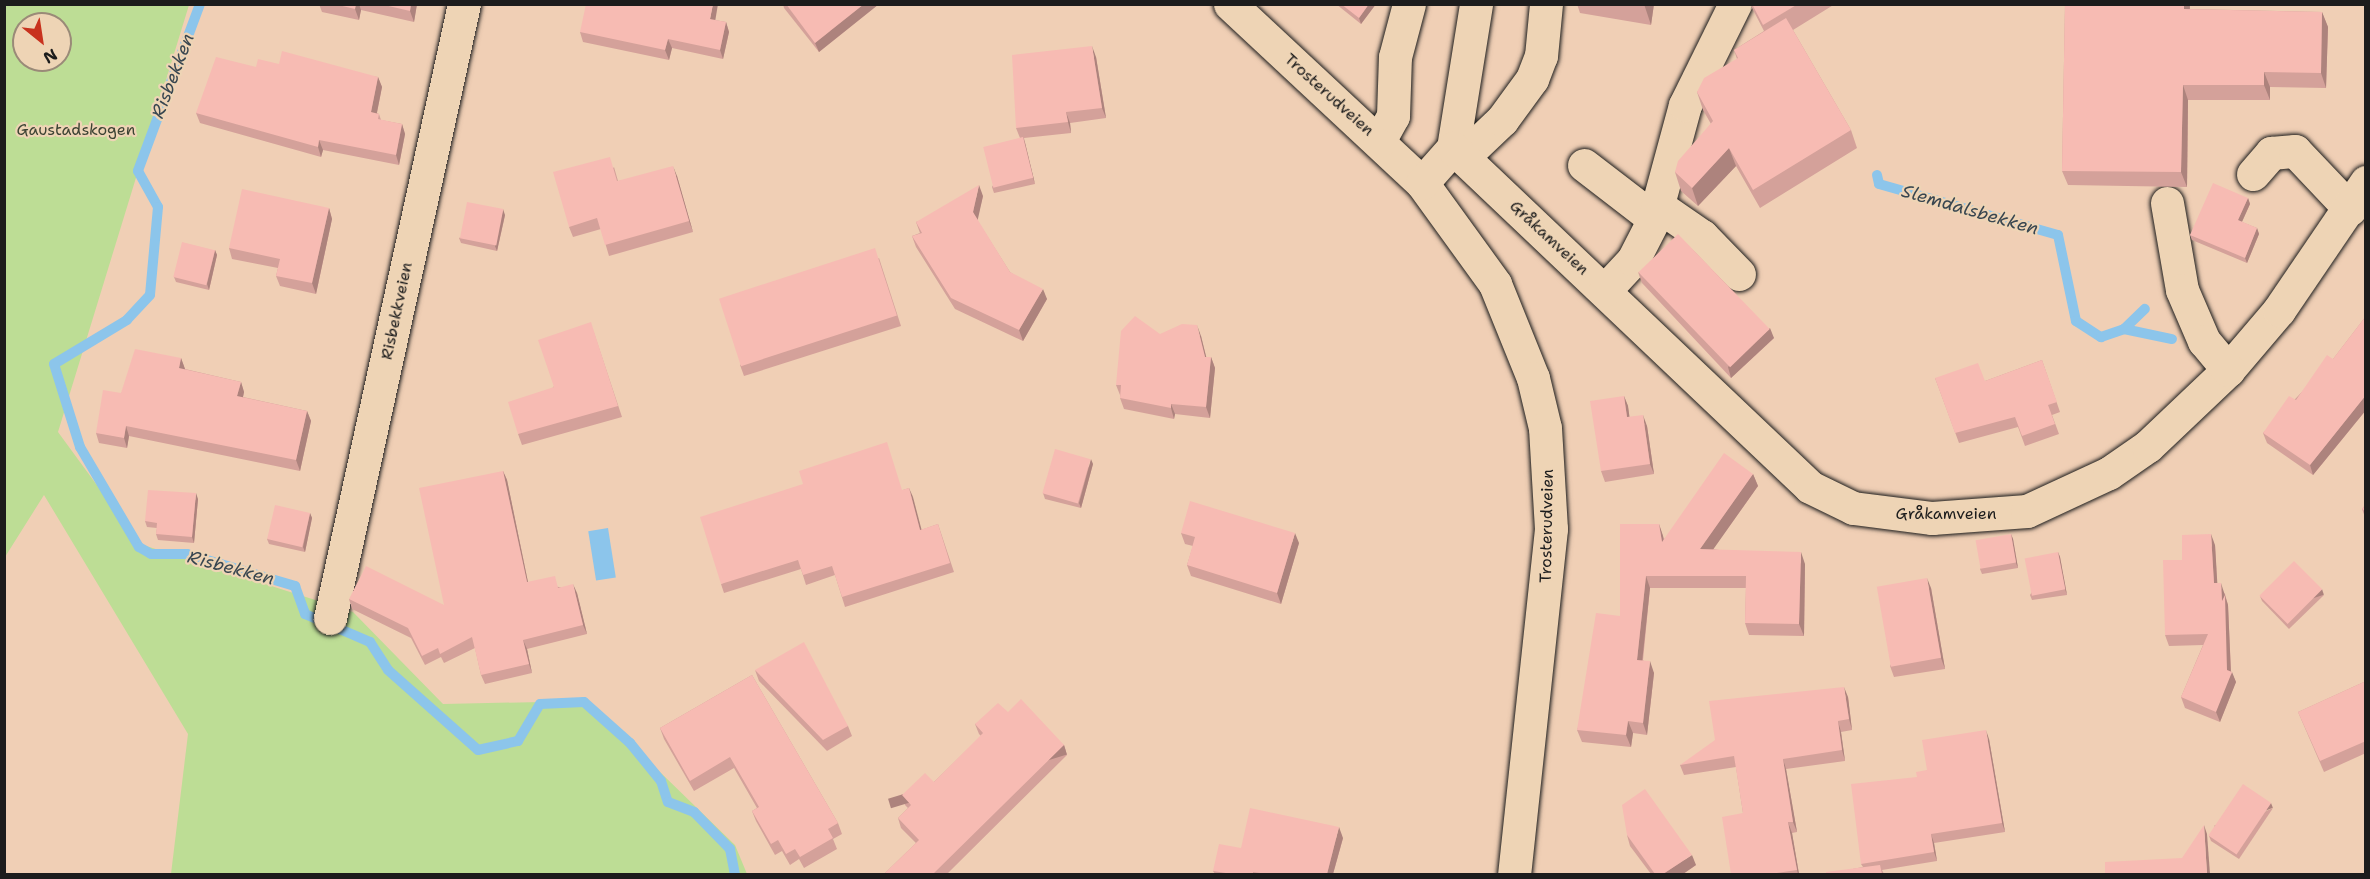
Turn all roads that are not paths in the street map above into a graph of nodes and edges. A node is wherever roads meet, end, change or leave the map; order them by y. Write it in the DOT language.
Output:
graph roads {
  1 [pos="464,4"];
  2 [pos="1230,4"];
  3 [pos="1409,4"];
  4 [pos="1476,4"];
  5 [pos="1546,4"];
  6 [pos="1735,4"];
  7 [pos="1379,141"];
  8 [pos="1458,153"];
  9 [pos="1584,165"];
  10 [pos="2253,174"];
  11 [pos="1422,183"];
  12 [pos="2358,196"];
  13 [pos="2167,203"];
  14 [pos="1656,212"];
  15 [pos="1739,274"];
  16 [pos="1605,290"];
  17 [pos="2228,370"];
  18 [pos="330,618"];
  19 [pos="1514,874"];
  1 -- 18 [label="street, Risbekkveien"];
  2 -- 7 [label="street, Trosterudveien"];
  3 -- 7 [label="street"];
  4 -- 8 [label="street"];
  5 -- 8 [label="street"];
  6 -- 14 [label="street"];
  7 -- 11 [label="street, Trosterudveien"];
  8 -- 11 [label="street"];
  8 -- 16 [label="street, Gråkamveien"];
  9 -- 14 [label="street"];
  10 -- 12 [label="street"];
  11 -- 19 [label="street, Trosterudveien"];
  12 -- 17 [label="street, Gråkamveien"];
  13 -- 17 [label="street"];
  14 -- 15 [label="street"];
  14 -- 16 [label="street"];
  16 -- 17 [label="street, Gråkamveien"];
}
